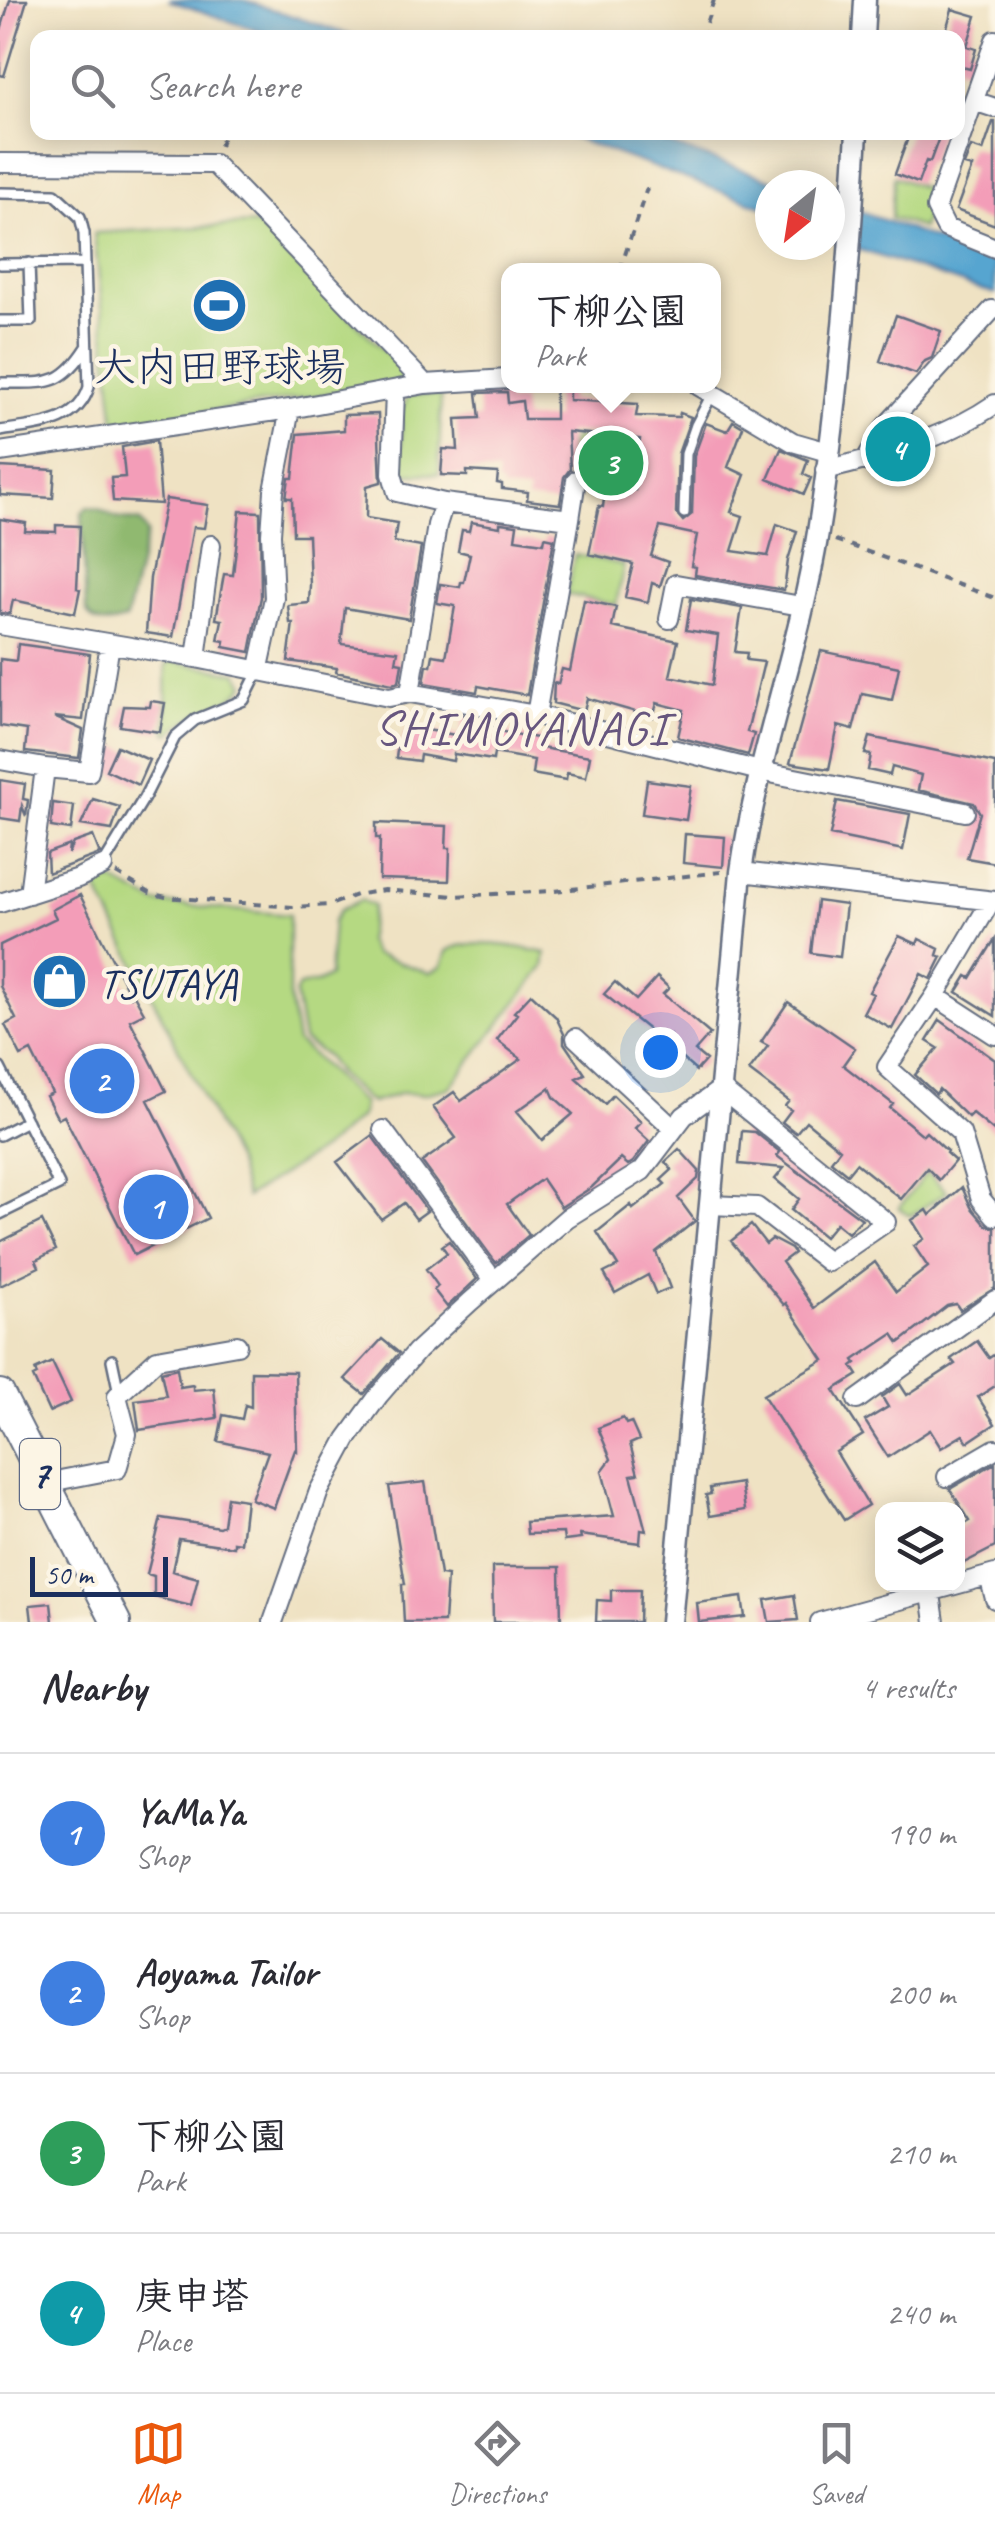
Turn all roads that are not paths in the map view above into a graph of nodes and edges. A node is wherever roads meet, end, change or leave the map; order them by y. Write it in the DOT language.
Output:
graph roads {
  1 [pos="865,0"];
  2 [pos="863,30"];
  3 [pos="995,40"];
  4 [pos="974,101"];
  5 [pos="995,108"];
  6 [pos="965,126"];
  7 [pos="857,140"];
  8 [pos="960,140"];
  9 [pos="0,162"];
  10 [pos="0,193"];
  11 [pos="995,248"];
  12 [pos="85,263"];
  13 [pos="0,264"];
  14 [pos="29,264"];
  15 [pos="992,310"];
  16 [pos="0,321"];
  17 [pos="88,345"];
  18 [pos="501,379"];
  19 [pos="0,383"];
  20 [pos="425,384"];
  21 [pos="395,391"];
  22 [pos="705,393"];
  23 [pos="715,393"];
  24 [pos="995,404"];
  25 [pos="290,409"];
  26 [pos="0,431"];
  27 [pos="0,452"];
  28 [pos="826,461"];
  29 [pos="865,461"];
  30 [pos="576,480"];
  31 [pos="444,503"];
  32 [pos="684,513"];
  33 [pos="570,519"];
  34 [pos="212,545"];
  35 [pos="801,606"];
  36 [pos="669,619"];
  37 [pos="0,625"];
  38 [pos="110,644"];
  39 [pos="196,658"];
  40 [pos="258,672"];
  41 [pos="410,693"];
  42 [pos="536,716"];
  43 [pos="0,760"];
  44 [pos="44,768"];
  45 [pos="760,771"];
  46 [pos="965,812"];
  47 [pos="103,866"];
  48 [pos="741,872"];
  49 [pos="30,894"];
  50 [pos="993,901"];
  51 [pos="0,903"];
  52 [pos="936,996"];
  53 [pos="995,1035"];
  54 [pos="576,1038"];
  55 [pos="0,1068"];
  56 [pos="721,1089"];
  57 [pos="27,1121"];
  58 [pos="674,1129"];
  59 [pos="382,1130"];
  60 [pos="0,1135"];
  61 [pos="710,1205"];
  62 [pos="0,1214"];
  63 [pos="995,1216"];
  64 [pos="494,1281"];
  65 [pos="995,1300"];
  66 [pos="237,1345"];
  67 [pos="112,1360"];
  68 [pos="119,1392"];
  69 [pos="0,1394"];
  70 [pos="857,1400"];
  71 [pos="995,1449"];
  72 [pos="947,1478"];
  73 [pos="45,1483"];
  74 [pos="992,1576"];
  75 [pos="931,1594"];
  76 [pos="995,1599"];
  77 [pos="116,1622"];
  78 [pos="273,1622"];
  79 [pos="672,1622"];
  80 [pos="820,1622"];
  81 [pos="935,1622"];
  1 -- 2 [label="street"];
  3 -- 4 [label="street"];
  4 -- 5 [label="street"];
  4 -- 6 [label="street"];
  7 -- 28 [label="street"];
  8 -- 11 [label="street"];
  9 -- 20 [label="street"];
  10 -- 12 [label="lane"];
  12 -- 14 [label="lane"];
  12 -- 17 [label="lane"];
  13 -- 14 [label="lane"];
  14 -- 16 [label="lane"];
  15 -- 29 [label="street"];
  17 -- 19 [label="lane"];
  17 -- 26 [label="lane"];
  18 -- 20 [label="street"];
  20 -- 21 [label="street"];
  21 -- 25 [label="street"];
  21 -- 31 [label="street"];
  22 -- 32 [label="lane"];
  23 -- 28 [label="street"];
  24 -- 29 [label="street"];
  25 -- 27 [label="street"];
  25 -- 40 [label="street"];
  28 -- 29 [label="street"];
  28 -- 35 [label="street"];
  30 -- 33 [label="street"];
  31 -- 33 [label="street"];
  31 -- 41 [label="street"];
  33 -- 42 [label="street"];
  34 -- 39 [label="street"];
  35 -- 36 [label="street"];
  35 -- 45 [label="street"];
  37 -- 38 [label="street"];
  38 -- 39 [label="street"];
  38 -- 44 [label="street"];
  39 -- 40 [label="street"];
  40 -- 41 [label="street"];
  40 -- 47 [label="lane"];
  41 -- 42 [label="street"];
  42 -- 45 [label="street"];
  43 -- 44 [label="street"];
  44 -- 49 [label="street"];
  45 -- 46 [label="street"];
  45 -- 48 [label="street"];
  47 -- 49 [label="street"];
  48 -- 50 [label="street"];
  48 -- 56 [label="street"];
  49 -- 51 [label="street"];
  50 -- 52 [label="street"];
  52 -- 53 [label="street"];
  52 -- 63 [label="street"];
  54 -- 58 [label="street"];
  55 -- 57 [label="lane"];
  56 -- 58 [label="street"];
  56 -- 61 [label="street"];
  56 -- 61 [label="street"];
  57 -- 60 [label="lane"];
  57 -- 62 [label="lane"];
  58 -- 64 [label="street"];
  59 -- 64 [label="street"];
  61 -- 79 [label="street"];
  64 -- 78 [label="street"];
  65 -- 70 [label="street"];
  66 -- 68 [label="street"];
  67 -- 68 [label="lane"];
  68 -- 73 [label="street"];
  69 -- 73 [label="highway, 7"];
  71 -- 72 [label="street"];
  73 -- 77 [label="highway, 7"];
  74 -- 75 [label="street"];
  74 -- 76 [label="street"];
  75 -- 80 [label="street"];
  75 -- 81 [label="street"];
}
